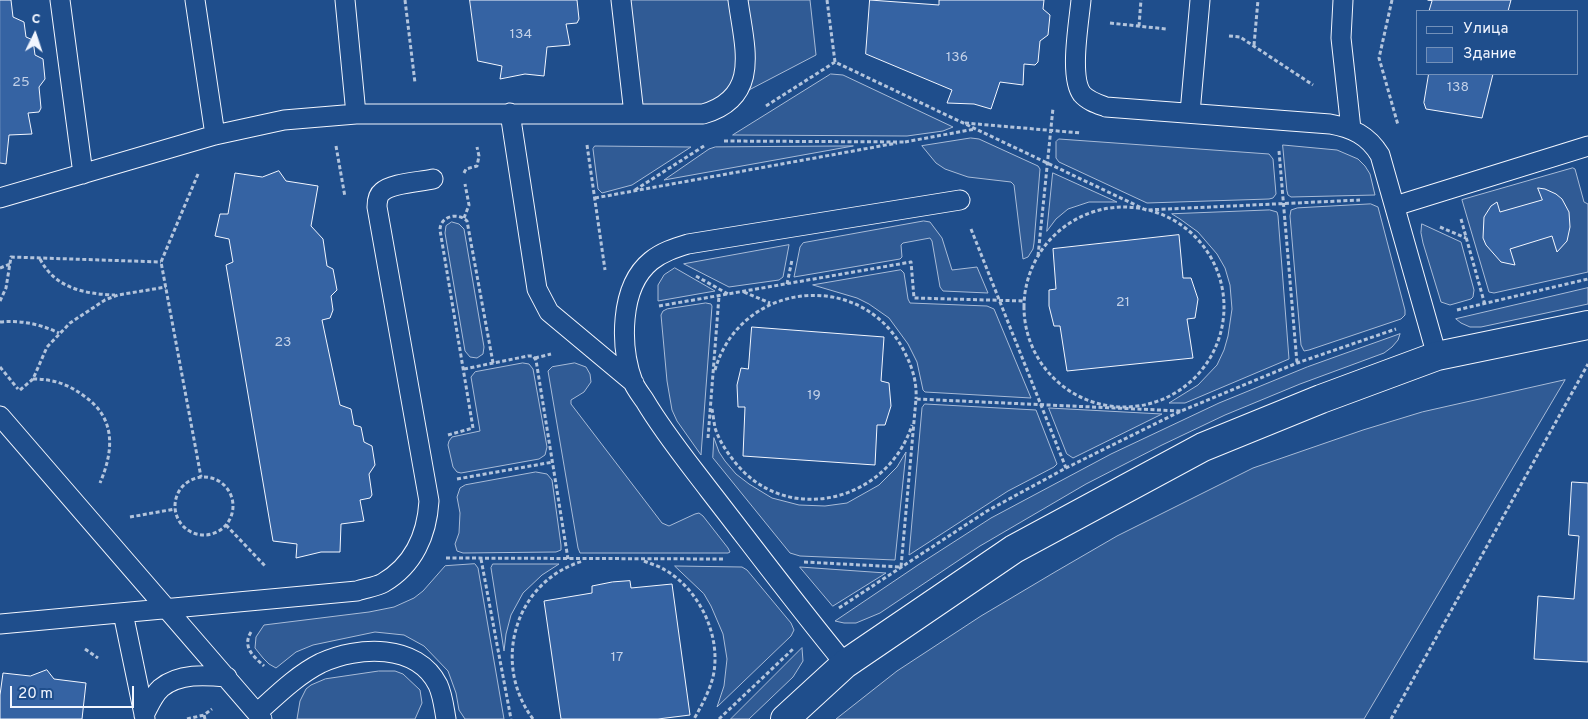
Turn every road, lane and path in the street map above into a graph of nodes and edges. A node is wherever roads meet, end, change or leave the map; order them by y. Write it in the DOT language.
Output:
graph roads {
  1 [pos="60,0"];
  2 [pos="195,0"];
  3 [pos="345,0"];
  4 [pos="404,0"];
  5 [pos="621,0"];
  6 [pos="738,0"];
  7 [pos="827,0"];
  8 [pos="1081,0"];
  9 [pos="1141,0"];
  10 [pos="1200,0"];
  11 [pos="1258,0"];
  12 [pos="1343,0"];
  13 [pos="1392,0"];
  14 [pos="1139,26"];
  15 [pos="1254,46"];
  16 [pos="418,87"];
  17 [pos="1053,102"];
  18 [pos="510,113"];
  19 [pos="1190,113"];
  20 [pos="356,114"];
  21 [pos="634,114"];
  22 [pos="962,123"];
  23 [pos="1351,128"];
  24 [pos="975,129"];
  25 [pos="1051,130"];
  26 [pos="1400,130"];
  27 [pos="1091,134"];
  28 [pos="215,135"];
  29 [pos="335,141"];
  30 [pos="586,141"];
  31 [pos="720,141"];
  32 [pos="905,142"];
  33 [pos="476,145"];
  34 [pos="1588,146"];
  35 [pos="1278,148"];
  36 [pos="1048,164"];
  37 [pos="201,167"];
  38 [pos="83,174"];
  39 [pos="464,175"];
  40 [pos="433,179"];
  41 [pos="465,183"];
  42 [pos="1453,188"];
  43 [pos="0,198"];
  44 [pos="595,198"];
  45 [pos="346,200"];
  46 [pos="960,200"];
  47 [pos="1394,202"];
  48 [pos="1283,204"];
  49 [pos="1146,210"];
  50 [pos="464,218"];
  51 [pos="1038,256"];
  52 [pos="40,259"];
  53 [pos="161,262"];
  54 [pos="10,264"];
  55 [pos="0,268"];
  56 [pos="166,287"];
  57 [pos="744,292"];
  58 [pos="118,295"];
  59 [pos="720,296"];
  60 [pos="1000,300"];
  61 [pos="0,301"];
  62 [pos="1025,301"];
  63 [pos="771,304"];
  64 [pos="627,312"];
  65 [pos="0,322"];
  66 [pos="1588,325"];
  67 [pos="59,333"];
  68 [pos="1496,344"];
  69 [pos="1438,356"];
  70 [pos="1297,362"];
  71 [pos="1588,364"];
  72 [pos="0,368"];
  73 [pos="464,370"];
  74 [pos="713,378"];
  75 [pos="33,379"];
  76 [pos="634,383"];
  77 [pos="20,390"];
  78 [pos="26,398"];
  79 [pos="916,399"];
  80 [pos="711,403"];
  81 [pos="1041,404"];
  82 [pos="1118,408"];
  83 [pos="1181,411"];
  84 [pos="0,416"];
  85 [pos="914,418"];
  86 [pos="708,442"];
  87 [pos="553,462"];
  88 [pos="1066,468"];
  89 [pos="94,476"];
  90 [pos="201,477"];
  91 [pos="449,481"];
  92 [pos="100,483"];
  93 [pos="106,490"];
  94 [pos="124,510"];
  95 [pos="176,510"];
  96 [pos="130,517"];
  97 [pos="136,524"];
  98 [pos="226,525"];
  99 [pos="410,558"];
  100 [pos="481,558"];
  101 [pos="568,559"];
  102 [pos="588,559"];
  103 [pos="639,559"];
  104 [pos="763,560"];
  105 [pos="269,572"];
  106 [pos="167,609"];
  107 [pos="123,613"];
  108 [pos="0,624"];
  109 [pos="82,648"];
  110 [pos="845,664"];
  111 [pos="100,666"];
  112 [pos="227,677"];
  113 [pos="204,715"];
  114 [pos="260,716"];
  115 [pos="144,717"];
  116 [pos="187,719"];
  117 [pos="446,719"];
  118 [pos="511,719"];
  119 [pos="533,719"];
  120 [pos="694,719"];
  121 [pos="785,719"];
  122 [pos="1391,719"];
  1 -- 38 [label="lane"];
  2 -- 28 [label="lane"];
  3 -- 20 [label="lane"];
  4 -- 16 [label="path"];
  5 -- 21 [label="lane"];
  6 -- 21 [label="lane"];
  7 -- 22 [label="path"];
  8 -- 19 [label="lane"];
  9 -- 14 [label="path"];
  10 -- 19 [label="lane"];
  11 -- 15 [label="path"];
  12 -- 23 [label="lane"];
  13 -- 26 [label="path"];
  17 -- 25 [label="path"];
  18 -- 20 [label="lane"];
  18 -- 21 [label="lane"];
  18 -- 76 [label="lane"];
  19 -- 23 [label="lane"];
  20 -- 28 [label="lane"];
  22 -- 24 [label="path"];
  22 -- 25 [label="path"];
  23 -- 47 [label="lane"];
  24 -- 32 [label="path"];
  24 -- 36 [label="path"];
  25 -- 27 [label="path"];
  25 -- 36 [label="path"];
  28 -- 38 [label="lane"];
  29 -- 45 [label="path"];
  30 -- 44 [label="path"];
  31 -- 32 [label="path"];
  32 -- 44 [label="path"];
  33 -- 39 [label="path"];
  34 -- 42 [label="lane"];
  35 -- 48 [label="path"];
  36 -- 49 [label="path"];
  36 -- 51 [label="path"];
  37 -- 53 [label="path"];
  38 -- 43 [label="lane"];
  40 -- 99 [label="lane"];
  41 -- 50 [label="path"];
  42 -- 47 [label="lane"];
  42 -- 68 [label="path"];
  44 -- 64 [label="path"];
  46 -- 60 [label="path"];
  46 -- 64 [label="lane"];
  47 -- 48 [label="path"];
  47 -- 69 [label="lane"];
  48 -- 49 [label="path"];
  48 -- 70 [label="path"];
  49 -- 51 [label="path"];
  49 -- 82 [label="path"];
  51 -- 62 [label="path"];
  52 -- 53 [label="path"];
  52 -- 54 [label="path"];
  52 -- 58 [label="path"];
  53 -- 56 [label="path"];
  54 -- 55 [label="path"];
  54 -- 61 [label="path"];
  56 -- 58 [label="path"];
  56 -- 90 [label="path"];
  57 -- 59 [label="path"];
  57 -- 60 [label="path"];
  57 -- 63 [label="path"];
  58 -- 67 [label="path"];
  59 -- 64 [label="path"];
  59 -- 74 [label="path"];
  60 -- 62 [label="path"];
  60 -- 81 [label="path"];
  62 -- 82 [label="path"];
  63 -- 74 [label="path"];
  63 -- 79 [label="path"];
  64 -- 76 [label="lane"];
  65 -- 67 [label="path"];
  66 -- 68 [label="street"];
  67 -- 75 [label="path"];
  68 -- 69 [label="street"];
  69 -- 110 [label="street"];
  71 -- 122 [label="path"];
  72 -- 77 [label="path"];
  73 -- 87 [label="path"];
  74 -- 80 [label="path"];
  75 -- 77 [label="path"];
  75 -- 92 [label="path"];
  76 -- 104 [label="lane"];
  77 -- 78 [label="path"];
  79 -- 81 [label="path"];
  79 -- 85 [label="path"];
  80 -- 85 [label="path"];
  80 -- 86 [label="path"];
  81 -- 82 [label="path"];
  81 -- 88 [label="path"];
  82 -- 83 [label="path"];
  84 -- 106 [label="lane"];
  85 -- 104 [label="path"];
  87 -- 91 [label="path"];
  87 -- 101 [label="path"];
  89 -- 92 [label="path"];
  90 -- 95 [label="path"];
  90 -- 98 [label="path"];
  92 -- 93 [label="path"];
  94 -- 96 [label="path"];
  95 -- 96 [label="path"];
  95 -- 98 [label="path"];
  96 -- 97 [label="path"];
  98 -- 105 [label="path"];
  99 -- 100 [label="path"];
  99 -- 106 [label="lane"];
  100 -- 101 [label="path"];
  100 -- 118 [label="path"];
  101 -- 102 [label="path"];
  102 -- 103 [label="path"];
  102 -- 119 [label="path"];
  103 -- 104 [label="path"];
  103 -- 120 [label="path"];
  104 -- 110 [label="lane"];
  106 -- 107 [label="lane"];
  106 -- 112 [label="lane"];
  107 -- 108 [label="lane"];
  107 -- 115 [label="lane"];
  109 -- 111 [label="path"];
  110 -- 121 [label="street"];
  112 -- 114 [label="lane"];
  112 -- 115 [label="lane"];
  113 -- 116 [label="path"];
  114 -- 117 [label="lane"];
}
